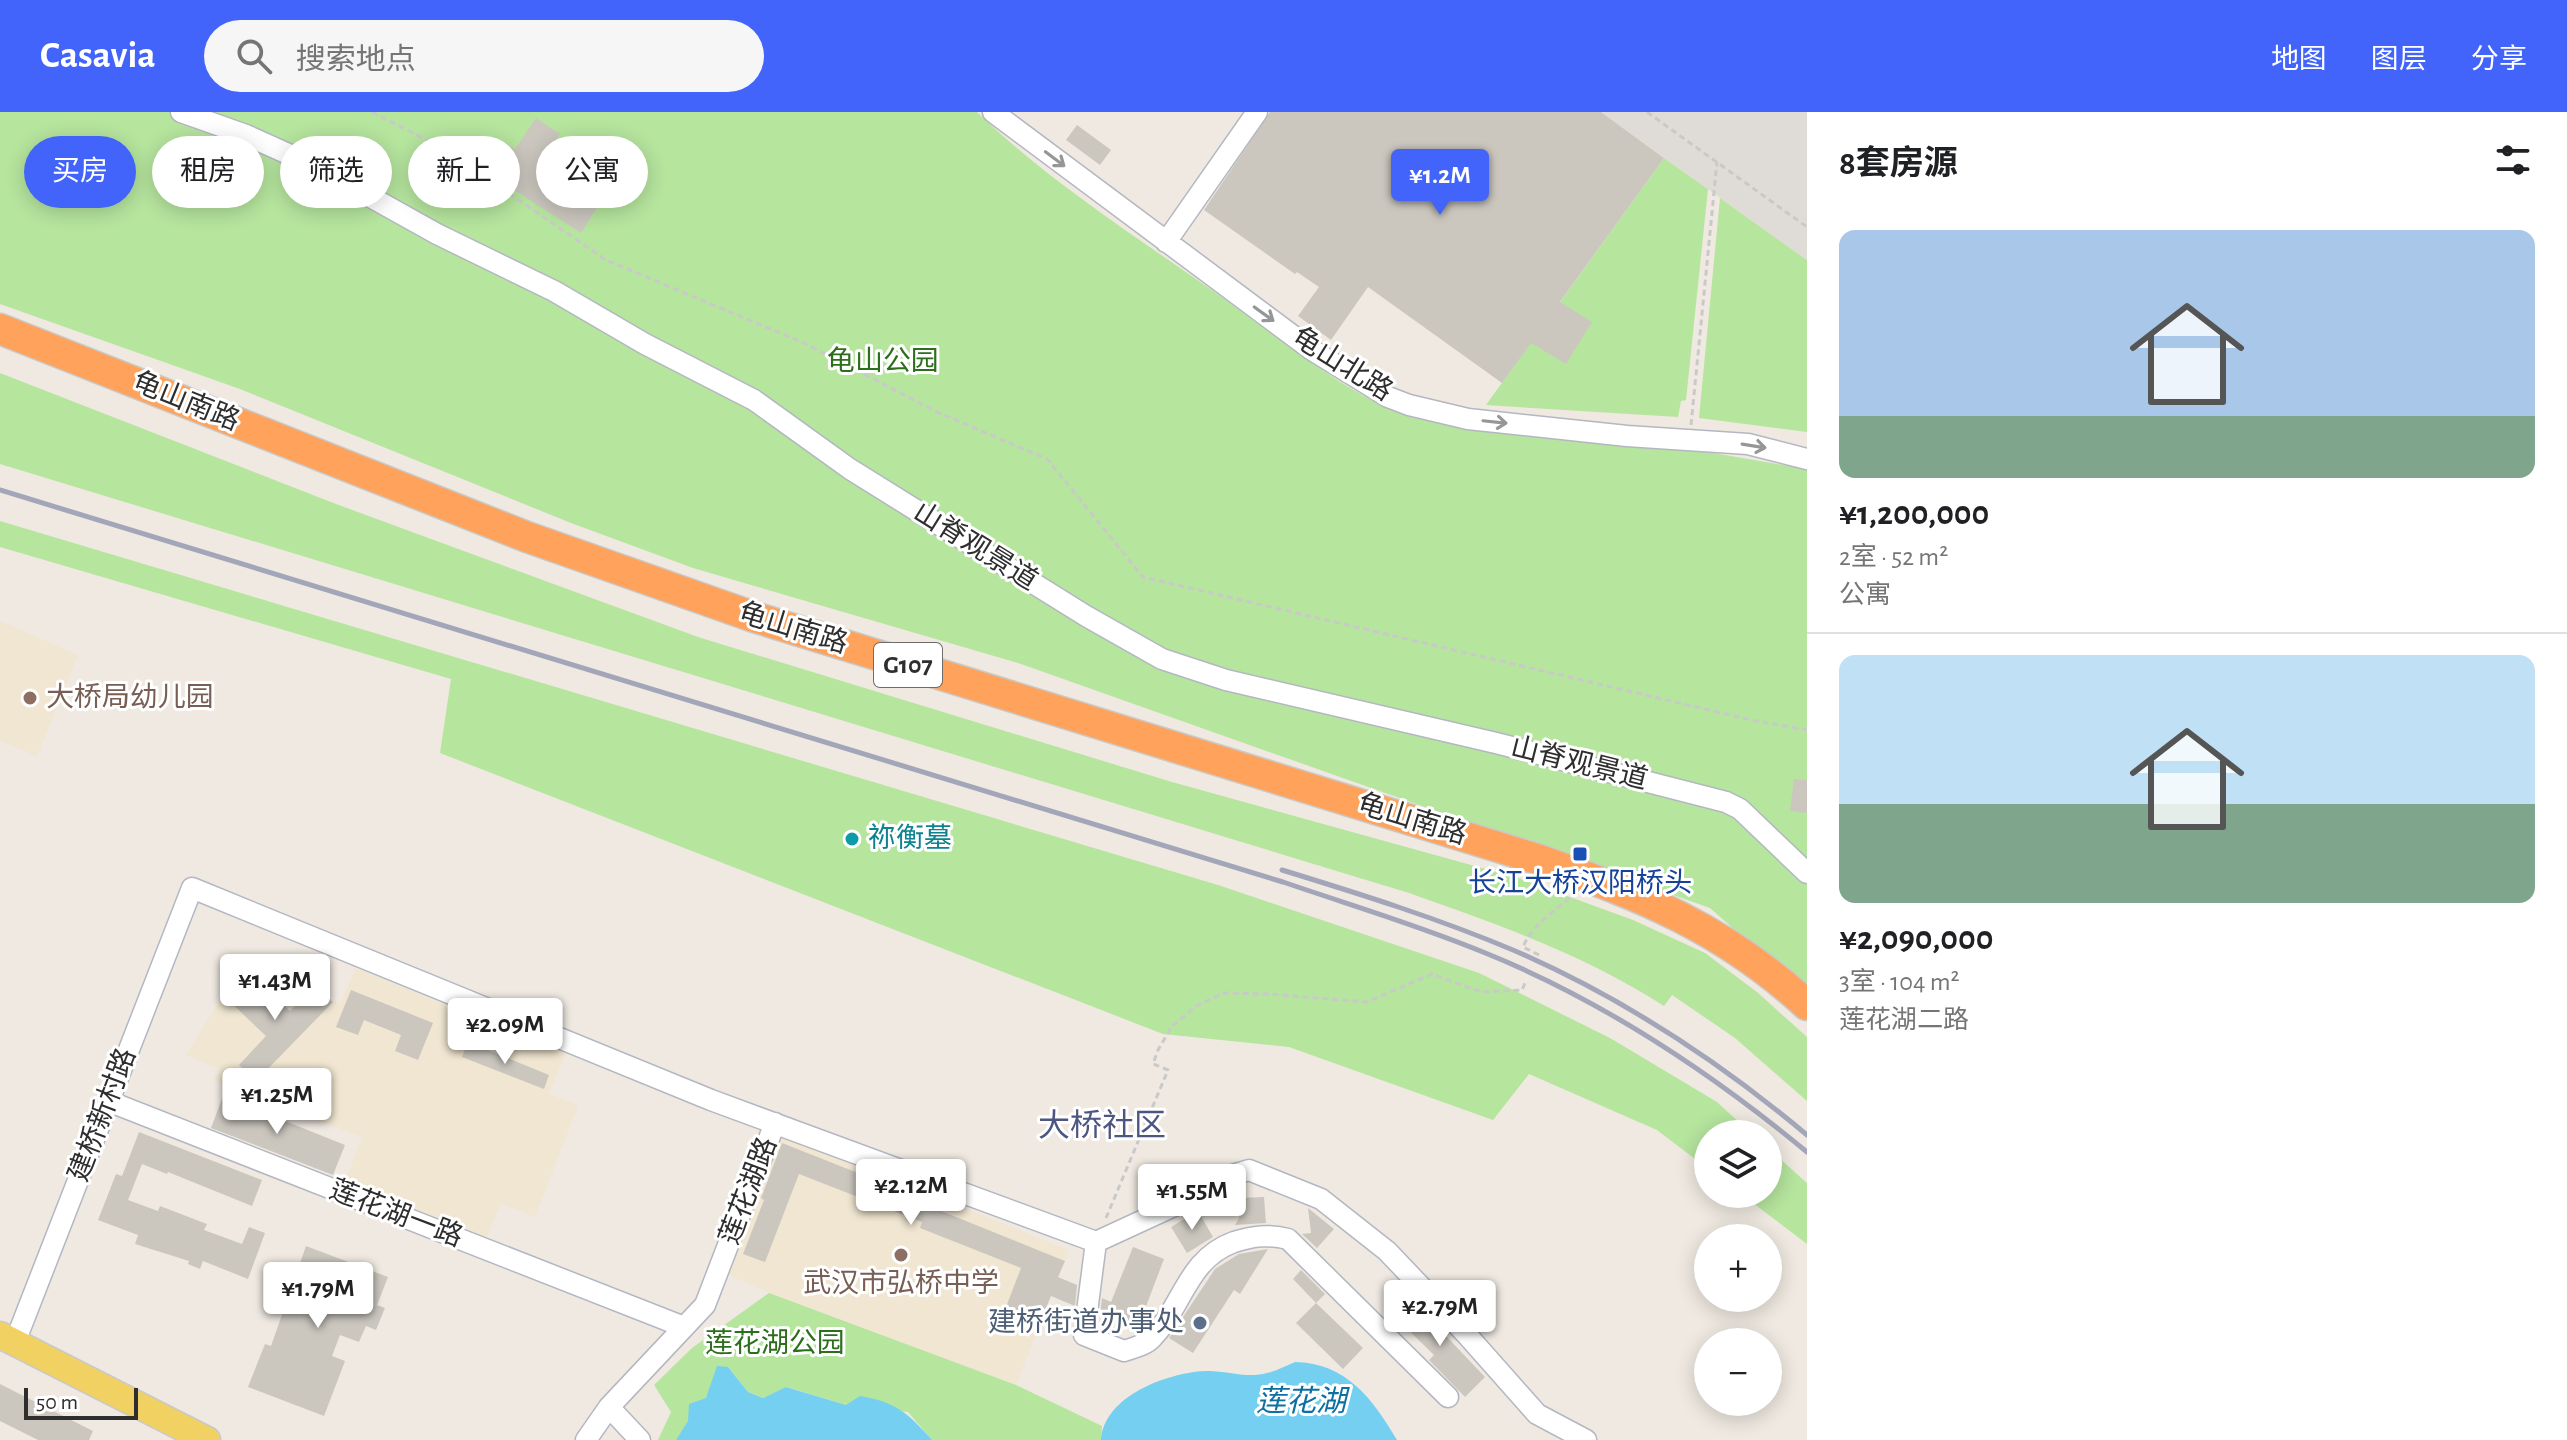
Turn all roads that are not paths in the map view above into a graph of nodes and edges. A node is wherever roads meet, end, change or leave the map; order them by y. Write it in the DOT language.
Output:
graph roads {
  1 [pos="181,112"];
  2 [pos="993,112"];
  3 [pos="1257,112"];
  4 [pos="1166,242"];
  5 [pos="0,329"];
  6 [pos="0,348"];
  7 [pos="1807,459"];
  8 [pos="1807,873"];
  9 [pos="1807,1005"];
  10 [pos="1807,1019"];
  11 [pos="108,1101"];
  12 [pos="775,1123"];
  13 [pos="1096,1242"];
  14 [pos="684,1327"];
  15 [pos="5,1343"];
  16 [pos="1448,1397"];
  17 [pos="609,1407"];
  18 [pos="173,1440"];
  19 [pos="207,1440"];
  20 [pos="586,1440"];
  21 [pos="640,1440"];
  22 [pos="1586,1440"];
  1 -- 8 [label="street, 山脊观景道"];
  2 -- 4 [label="street, 龟山北路, one-way"];
  3 -- 4 [label="street"];
  4 -- 7 [label="street, 龟山北路, one-way"];
  5 -- 9 [label="highway, 龟山南路 / G107"];
  6 -- 10 [label="highway, 龟山南路 / G107"];
  11 -- 12 [label="street, 建桥新村路"];
  11 -- 14 [label="street, 莲花湖一路"];
  11 -- 15 [label="street, 建桥新村路"];
  12 -- 13 [label="street, 莲花湖路"];
  12 -- 14 [label="street, 莲花湖路"];
  13 -- 16 [label="street"];
  13 -- 22 [label="street"];
  14 -- 17 [label="street, 莲花湖路"];
  15 -- 18 [label="main road"];
  15 -- 19 [label="main road"];
  17 -- 20 [label="street, 莲花湖路"];
  17 -- 21 [label="street"];
}
